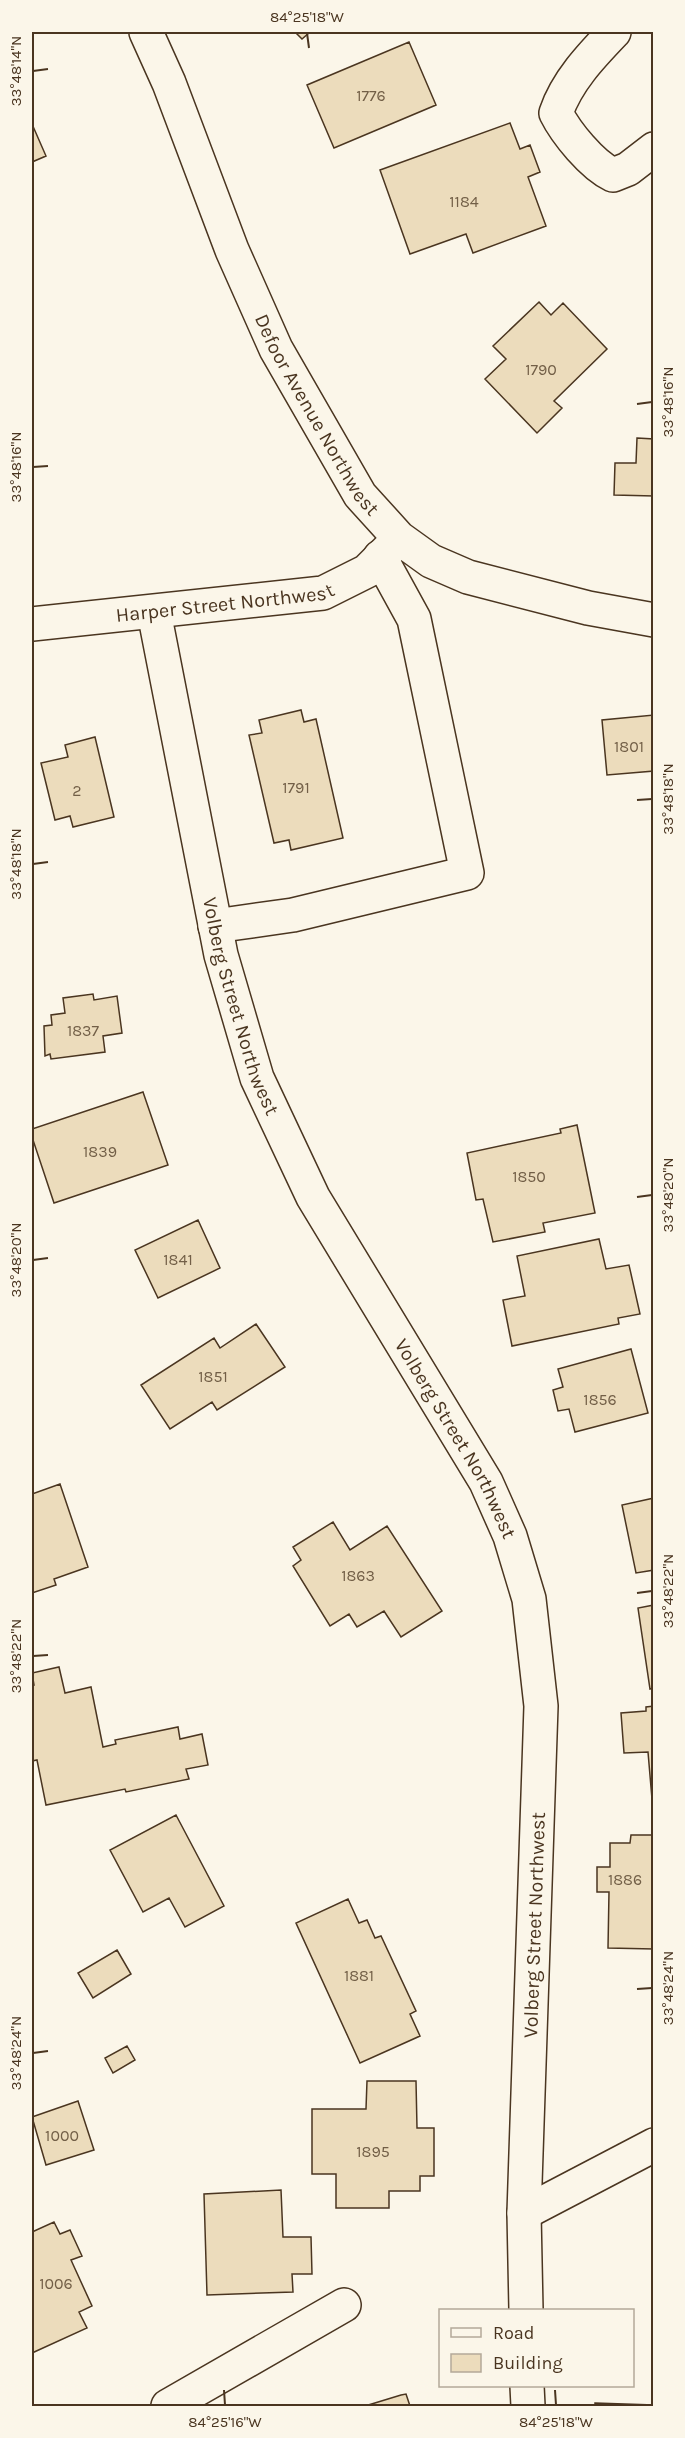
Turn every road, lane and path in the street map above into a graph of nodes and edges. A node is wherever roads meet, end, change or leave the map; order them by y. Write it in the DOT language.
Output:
graph roads {
  1 [pos="146,32"];
  2 [pos="614,32"];
  3 [pos="654,149"];
  4 [pos="390,548"];
  5 [pos="154,612"];
  6 [pos="654,620"];
  7 [pos="32,624"];
  8 [pos="215,926"];
  9 [pos="654,2145"];
  10 [pos="524,2213"];
  11 [pos="344,2305"];
  12 [pos="526,2309"];
  13 [pos="527,2387"];
  14 [pos="168,2406"];
  15 [pos="528,2406"];
  1 -- 4 [label="street, Defoor Avenue Northwest"];
  2 -- 3 [label="street"];
  4 -- 5 [label="street, Harper Street Northwest"];
  4 -- 6 [label="street, Defoor Avenue Northwest"];
  4 -- 8 [label="street"];
  5 -- 7 [label="street, Harper Street Northwest"];
  5 -- 8 [label="street, Volberg Street Northwest"];
  8 -- 10 [label="street, Volberg Street Northwest"];
  9 -- 10 [label="street"];
  10 -- 12 [label="street, Volberg Street Northwest"];
  11 -- 14 [label="street"];
  13 -- 15 [label="street"];
}
